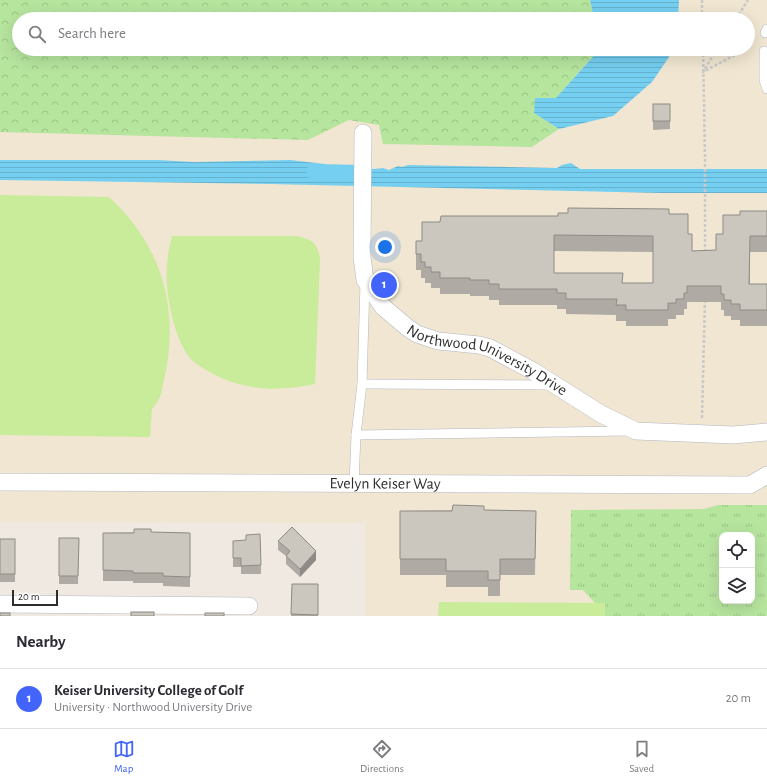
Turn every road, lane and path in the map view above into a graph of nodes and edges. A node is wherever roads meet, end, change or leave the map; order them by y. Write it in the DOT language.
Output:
graph roads {
  1 [pos="702,0"];
  2 [pos="748,0"];
  3 [pos="702,12"];
  4 [pos="740,12"];
  5 [pos="764,51"];
  6 [pos="702,56"];
  7 [pos="712,56"];
  8 [pos="733,56"];
  9 [pos="702,72"];
  10 [pos="767,89"];
  11 [pos="363,133"];
  12 [pos="705,259"];
  13 [pos="365,280"];
  14 [pos="705,292"];
  15 [pos="362,384"];
  16 [pos="555,385"];
  17 [pos="636,431"];
  18 [pos="767,432"];
  19 [pos="702,433"];
  20 [pos="356,435"];
  21 [pos="767,476"];
  22 [pos="0,482"];
  23 [pos="354,484"];
  24 [pos="0,604"];
  25 [pos="249,606"];
  26 [pos="108,610"];
  1 -- 3 [label="path"];
  2 -- 4 [label="path"];
  5 -- 10 [label="lane"];
  6 -- 9 [label="path"];
  7 -- 9 [label="path"];
  8 -- 9 [label="path"];
  9 -- 12 [label="path"];
  11 -- 13 [label="street, Northwood University Drive"];
  13 -- 15 [label="lane"];
  13 -- 16 [label="street, Northwood University Drive"];
  14 -- 19 [label="path"];
  15 -- 16 [label="lane"];
  15 -- 20 [label="lane"];
  16 -- 17 [label="street, Northwood University Drive"];
  17 -- 19 [label="street, Northwood University Drive"];
  17 -- 20 [label="lane"];
  18 -- 19 [label="street, Northwood University Drive"];
  20 -- 23 [label="lane"];
  21 -- 23 [label="street, Evelyn Keiser Way"];
  22 -- 23 [label="street, Evelyn Keiser Way"];
  24 -- 26 [label="street"];
  25 -- 26 [label="street"];
}
